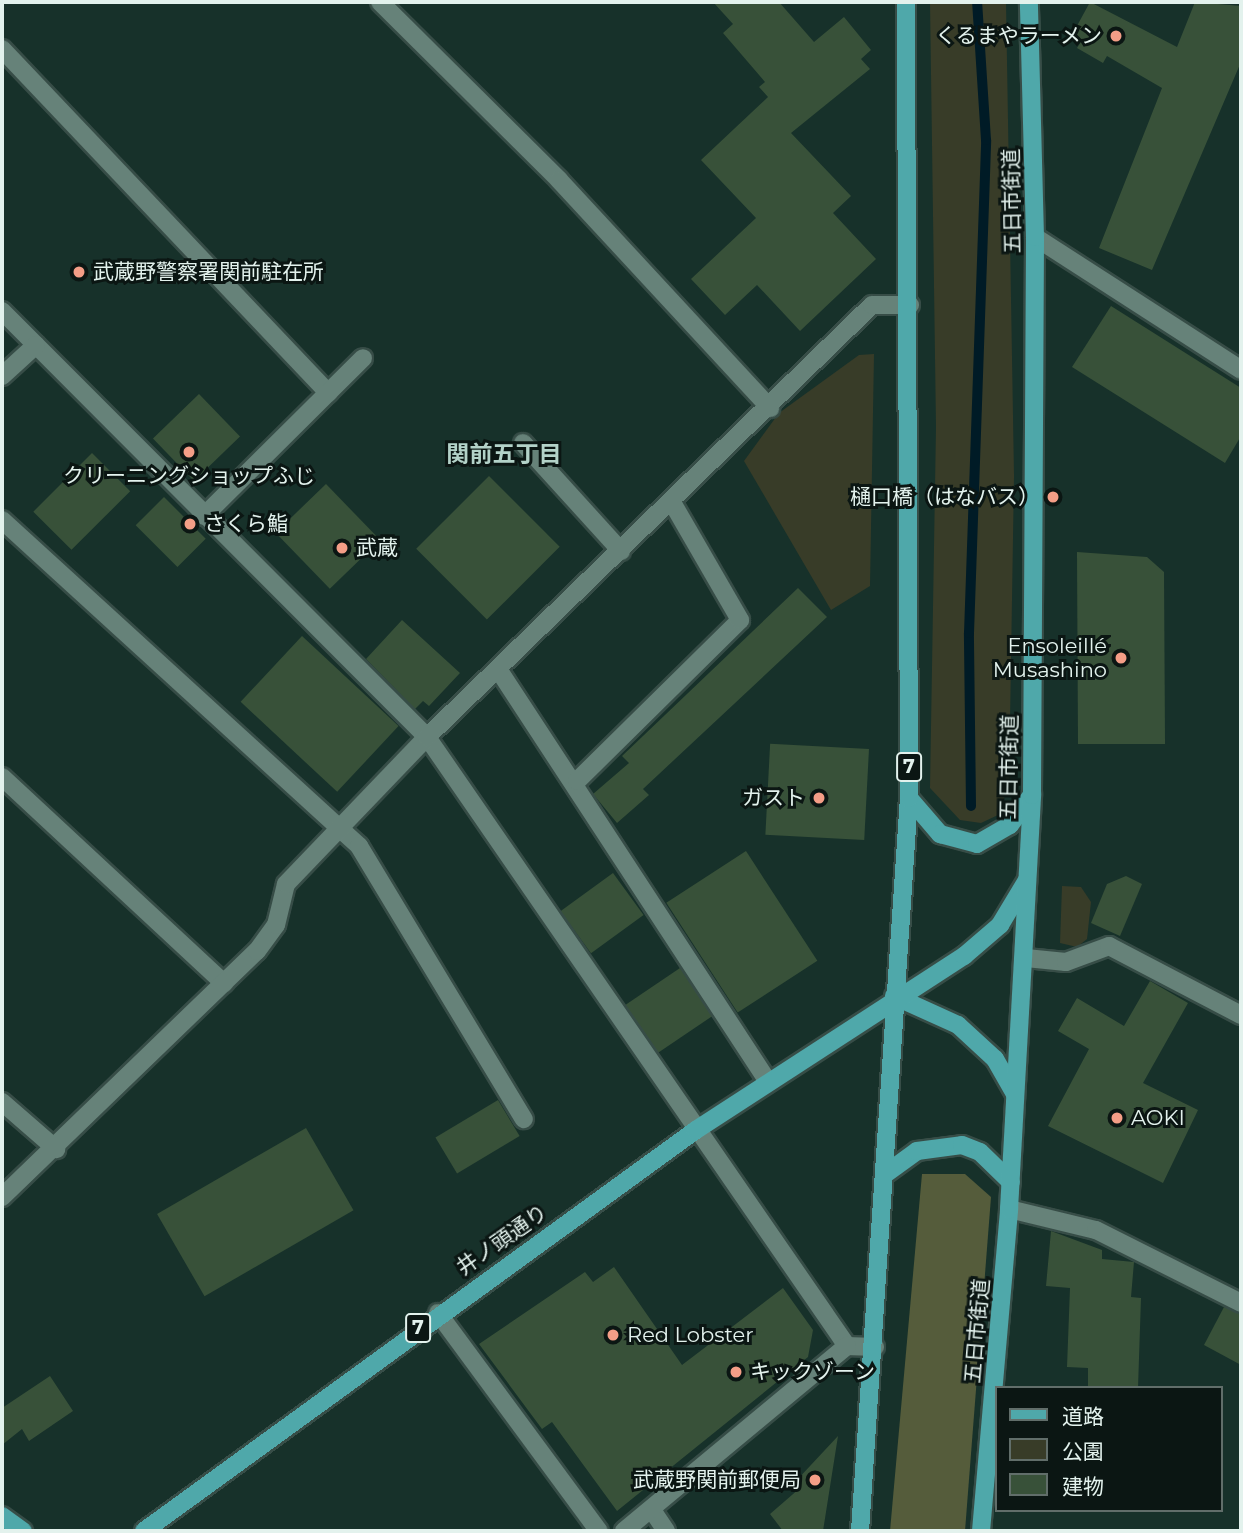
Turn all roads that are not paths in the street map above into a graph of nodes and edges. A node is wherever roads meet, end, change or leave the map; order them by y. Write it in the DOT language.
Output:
graph roads {
  1 [pos="380,2"];
  2 [pos="906,2"];
  3 [pos="1029,2"];
  4 [pos="2,49"];
  5 [pos="1035,237"];
  6 [pos="909,305"];
  7 [pos="2,311"];
  8 [pos="36,345"];
  9 [pos="363,358"];
  10 [pos="1241,370"];
  11 [pos="2,376"];
  12 [pos="328,393"];
  13 [pos="770,408"];
  14 [pos="523,443"];
  15 [pos="672,502"];
  16 [pos="204,516"];
  17 [pos="2,520"];
  18 [pos="621,551"];
  19 [pos="498,669"];
  20 [pos="427,737"];
  21 [pos="2,777"];
  22 [pos="577,781"];
  23 [pos="1032,795"];
  24 [pos="909,798"];
  25 [pos="337,826"];
  26 [pos="1029,877"];
  27 [pos="1026,958"];
  28 [pos="224,984"];
  29 [pos="894,996"];
  30 [pos="1241,1015"];
  31 [pos="768,1081"];
  32 [pos="1015,1096"];
  33 [pos="2,1102"];
  34 [pos="524,1119"];
  35 [pos="696,1130"];
  36 [pos="56,1149"];
  37 [pos="884,1175"];
  38 [pos="1011,1182"];
  39 [pos="2,1197"];
  40 [pos="1009,1209"];
  41 [pos="1241,1303"];
  42 [pos="438,1313"];
  43 [pos="847,1346"];
  44 [pos="875,1347"];
  45 [pos="652,1510"];
  46 [pos="2,1516"];
  47 [pos="23,1531"];
  48 [pos="144,1531"];
  49 [pos="599,1531"];
  50 [pos="624,1531"];
  51 [pos="666,1531"];
  52 [pos="860,1531"];
  53 [pos="981,1531"];
  1 -- 13 [label="street"];
  2 -- 6 [label="main road, 7"];
  3 -- 5 [label="main road, 五日市街道"];
  4 -- 12 [label="street"];
  5 -- 10 [label="street"];
  5 -- 23 [label="main road, 五日市街道"];
  6 -- 13 [label="street"];
  6 -- 24 [label="main road, 7"];
  7 -- 8 [label="street"];
  8 -- 11 [label="street"];
  8 -- 16 [label="street"];
  9 -- 12 [label="street"];
  12 -- 16 [label="street"];
  13 -- 15 [label="street"];
  14 -- 18 [label="street"];
  15 -- 18 [label="street"];
  15 -- 22 [label="street"];
  16 -- 20 [label="street"];
  17 -- 25 [label="street"];
  18 -- 19 [label="street"];
  19 -- 20 [label="street"];
  19 -- 22 [label="street"];
  20 -- 25 [label="street"];
  20 -- 35 [label="street"];
  21 -- 28 [label="street"];
  22 -- 31 [label="street"];
  23 -- 24 [label="main road"];
  23 -- 26 [label="main road, 五日市街道"];
  24 -- 29 [label="main road, 7"];
  25 -- 28 [label="street"];
  25 -- 34 [label="street"];
  26 -- 27 [label="main road, 五日市街道"];
  26 -- 29 [label="main road, 7"];
  27 -- 30 [label="street"];
  27 -- 32 [label="main road, 五日市街道"];
  28 -- 36 [label="street"];
  29 -- 31 [label="main road, 井ノ頭通り / 7"];
  29 -- 32 [label="main road"];
  29 -- 37 [label="main road, 7"];
  31 -- 35 [label="main road, 井ノ頭通り / 7"];
  32 -- 38 [label="main road, 五日市街道"];
  33 -- 36 [label="street"];
  35 -- 42 [label="main road, 井ノ頭通り / 7"];
  35 -- 43 [label="street"];
  36 -- 39 [label="street"];
  37 -- 38 [label="main road"];
  37 -- 44 [label="main road, 7"];
  38 -- 40 [label="main road, 五日市街道"];
  40 -- 41 [label="street"];
  40 -- 53 [label="main road, 五日市街道"];
  42 -- 48 [label="main road, 井ノ頭通り / 7"];
  42 -- 49 [label="street"];
  43 -- 44 [label="street"];
  43 -- 45 [label="street"];
  44 -- 52 [label="main road, 7"];
  45 -- 50 [label="street"];
  45 -- 51 [label="street"];
  46 -- 47 [label="main road"];
}
